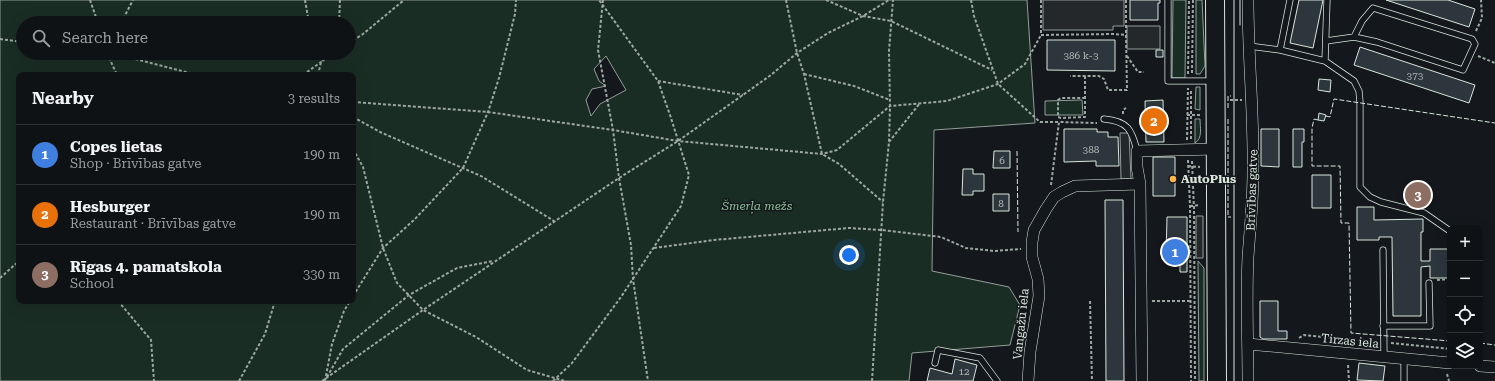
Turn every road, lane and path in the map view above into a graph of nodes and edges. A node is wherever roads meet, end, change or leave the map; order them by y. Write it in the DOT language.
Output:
graph roads {
  1 [pos="90,0"];
  2 [pos="132,0"];
  3 [pos="305,0"];
  4 [pos="340,0"];
  5 [pos="404,0"];
  6 [pos="516,0"];
  7 [pos="599,0"];
  8 [pos="603,0"];
  9 [pos="786,0"];
  10 [pos="826,0"];
  11 [pos="890,0"];
  12 [pos="893,0"];
  13 [pos="971,0"];
  14 [pos="1041,0"];
  15 [pos="1126,0"];
  16 [pos="1168,0"];
  17 [pos="1189,0"];
  18 [pos="1192,0"];
  19 [pos="1215,0"];
  20 [pos="1248,0"];
  21 [pos="1290,0"];
  22 [pos="1328,0"];
  23 [pos="1481,0"];
  24 [pos="602,5"];
  25 [pos="96,16"];
  26 [pos="124,16"];
  27 [pos="308,16"];
  28 [pos="339,16"];
  29 [pos="863,16"];
  30 [pos="891,22"];
  31 [pos="1041,35"];
  32 [pos="1126,36"];
  33 [pos="1354,37"];
  34 [pos="356,38"];
  35 [pos="0,39"];
  36 [pos="1472,39"];
  37 [pos="16,41"];
  38 [pos="1326,41"];
  39 [pos="1248,46"];
  40 [pos="1280,50"];
  41 [pos="797,53"];
  42 [pos="1471,53"];
  43 [pos="1126,55"];
  44 [pos="112,60"];
  45 [pos="137,60"];
  46 [pos="324,60"];
  47 [pos="1325,61"];
  48 [pos="321,62"];
  49 [pos="1495,63"];
  50 [pos="992,70"];
  51 [pos="116,72"];
  52 [pos="186,72"];
  53 [pos="307,72"];
  54 [pos="319,72"];
  55 [pos="1144,72"];
  56 [pos="804,74"];
  57 [pos="1070,76"];
  58 [pos="1085,76"];
  59 [pos="1216,80"];
  60 [pos="658,81"];
  61 [pos="1190,81"];
  62 [pos="998,84"];
  63 [pos="744,95"];
  64 [pos="1085,98"];
  65 [pos="890,100"];
  66 [pos="1252,100"];
  67 [pos="356,102"];
  68 [pos="921,102"];
  69 [pos="890,106"];
  70 [pos="1230,107"];
  71 [pos="488,112"];
  72 [pos="1187,115"];
  73 [pos="1191,115"];
  74 [pos="1202,115"];
  75 [pos="1085,118"];
  76 [pos="356,119"];
  77 [pos="1104,119"];
  78 [pos="1059,122"];
  79 [pos="1085,122"];
  80 [pos="1096,122"];
  81 [pos="613,130"];
  82 [pos="678,141"];
  83 [pos="889,142"];
  84 [pos="1189,149"];
  85 [pos="1216,149"];
  86 [pos="1137,151"];
  87 [pos="356,154"];
  88 [pos="822,154"];
  89 [pos="1188,166"];
  90 [pos="1192,166"];
  91 [pos="1200,166"];
  92 [pos="462,168"];
  93 [pos="619,178"];
  94 [pos="1140,184"];
  95 [pos="1051,185"];
  96 [pos="883,202"];
  97 [pos="1200,205"];
  98 [pos="1190,206"];
  99 [pos="1194,206"];
  100 [pos="554,221"];
  101 [pos="1447,229"];
  102 [pos="882,230"];
  103 [pos="383,248"];
  104 [pos="654,248"];
  105 [pos="1032,248"];
  106 [pos="1383,250"];
  107 [pos="496,260"];
  108 [pos="16,264"];
  109 [pos="0,278"];
  110 [pos="633,279"];
  111 [pos="1442,279"];
  112 [pos="1447,279"];
  113 [pos="1429,282"];
  114 [pos="356,291"];
  115 [pos="409,295"];
  116 [pos="1090,301"];
  117 [pos="1142,301"];
  118 [pos="1191,301"];
  119 [pos="121,304"];
  120 [pos="274,304"];
  121 [pos="348,304"];
  122 [pos="422,310"];
  123 [pos="1384,326"];
  124 [pos="1384,343"];
  125 [pos="1248,344"];
  126 [pos="1283,347"];
  127 [pos="1447,349"];
  128 [pos="1347,354"];
  129 [pos="1384,357"];
  130 [pos="1404,360"];
  131 [pos="934,363"];
  132 [pos="1447,363"];
  133 [pos="1483,366"];
  134 [pos="1495,367"];
  135 [pos="556,378"];
  136 [pos="326,380"];
  137 [pos="154,381"];
  138 [pos="238,381"];
  139 [pos="322,381"];
  140 [pos="553,381"];
  141 [pos="565,381"];
  142 [pos="648,381"];
  143 [pos="872,381"];
  144 [pos="997,381"];
  145 [pos="1028,381"];
  146 [pos="1092,381"];
  147 [pos="1142,381"];
  148 [pos="1191,381"];
  149 [pos="1195,381"];
  150 [pos="1217,381"];
  151 [pos="1248,381"];
  152 [pos="1349,381"];
  153 [pos="1404,381"];
  1 -- 25 [label="path"];
  2 -- 26 [label="path"];
  3 -- 27 [label="path"];
  4 -- 28 [label="path"];
  5 -- 34 [label="path"];
  6 -- 71 [label="path"];
  7 -- 24 [label="path"];
  8 -- 24 [label="path"];
  9 -- 41 [label="path"];
  10 -- 29 [label="path"];
  11 -- 29 [label="path"];
  12 -- 30 [label="path"];
  13 -- 50 [label="path"];
  14 -- 31 [label="path"];
  15 -- 32 [label="path"];
  16 -- 61 [label="lane"];
  17 -- 61 [label="path"];
  18 -- 61 [label="path"];
  19 -- 59 [label="highway"];
  20 -- 39 [label="street, Brīvības gatve"];
  21 -- 40 [label="lane"];
  22 -- 38 [label="lane"];
  23 -- 36 [label="path"];
  24 -- 60 [label="path"];
  24 -- 81 [label="path"];
  29 -- 30 [label="path"];
  29 -- 41 [label="path"];
  30 -- 50 [label="path"];
  30 -- 65 [label="path"];
  31 -- 32 [label="path"];
  31 -- 62 [label="path"];
  32 -- 43 [label="path"];
  33 -- 36 [label="lane"];
  33 -- 38 [label="lane"];
  33 -- 42 [label="lane"];
  35 -- 37 [label="path"];
  36 -- 42 [label="lane"];
  38 -- 47 [label="lane"];
  39 -- 40 [label="lane"];
  39 -- 66 [label="street, Brīvības gatve"];
  40 -- 47 [label="lane"];
  41 -- 56 [label="path"];
  41 -- 63 [label="path"];
  42 -- 49 [label="path"];
  43 -- 55 [label="path"];
  43 -- 58 [label="path"];
  44 -- 51 [label="path"];
  45 -- 52 [label="path"];
  46 -- 48 [label="path"];
  47 -- 101 [label="lane"];
  48 -- 53 [label="path"];
  48 -- 54 [label="path"];
  50 -- 62 [label="path"];
  56 -- 65 [label="path"];
  56 -- 88 [label="path"];
  57 -- 58 [label="path"];
  58 -- 64 [label="path"];
  59 -- 61 [label="lane"];
  59 -- 85 [label="highway"];
  60 -- 63 [label="path"];
  60 -- 82 [label="path"];
  61 -- 72 [label="path"];
  61 -- 73 [label="path"];
  62 -- 68 [label="path"];
  62 -- 78 [label="path"];
  63 -- 82 [label="path"];
  64 -- 75 [label="path"];
  64 -- 75 [label="path"];
  65 -- 69 [label="path"];
  66 -- 70 [label="path"];
  66 -- 125 [label="street, Brīvības gatve"];
  67 -- 71 [label="path"];
  68 -- 69 [label="path"];
  68 -- 83 [label="path"];
  69 -- 83 [label="path"];
  69 -- 88 [label="path"];
  71 -- 81 [label="path"];
  71 -- 92 [label="path"];
  72 -- 73 [label="path"];
  72 -- 84 [label="path"];
  73 -- 74 [label="path"];
  73 -- 84 [label="path"];
  75 -- 79 [label="path"];
  76 -- 92 [label="path"];
  77 -- 86 [label="lane"];
  78 -- 79 [label="path"];
  78 -- 95 [label="path"];
  79 -- 80 [label="path"];
  81 -- 82 [label="path"];
  81 -- 93 [label="path"];
  82 -- 88 [label="path"];
  82 -- 93 [label="path"];
  82 -- 104 [label="path"];
  83 -- 96 [label="path"];
  84 -- 85 [label="street"];
  84 -- 86 [label="street"];
  84 -- 89 [label="path"];
  84 -- 90 [label="path"];
  85 -- 150 [label="highway"];
  86 -- 94 [label="street"];
  87 -- 103 [label="path"];
  88 -- 96 [label="path"];
  89 -- 90 [label="path"];
  89 -- 98 [label="path"];
  90 -- 91 [label="path"];
  90 -- 99 [label="path"];
  92 -- 100 [label="path"];
  92 -- 103 [label="path"];
  93 -- 100 [label="path"];
  93 -- 110 [label="path"];
  94 -- 105 [label="street, Vangažu iela"];
  94 -- 117 [label="street"];
  96 -- 102 [label="path"];
  97 -- 99 [label="path"];
  98 -- 99 [label="path"];
  98 -- 118 [label="path"];
  99 -- 149 [label="path"];
  100 -- 107 [label="path"];
  102 -- 104 [label="path"];
  102 -- 105 [label="path"];
  102 -- 143 [label="path"];
  103 -- 114 [label="path"];
  103 -- 115 [label="path"];
  104 -- 110 [label="path"];
  105 -- 145 [label="street, Vangažu iela"];
  106 -- 123 [label="lane"];
  107 -- 115 [label="path"];
  107 -- 122 [label="path"];
  108 -- 109 [label="path"];
  110 -- 135 [label="path"];
  110 -- 142 [label="path"];
  111 -- 112 [label="path"];
  113 -- 123 [label="lane"];
  115 -- 122 [label="path"];
  115 -- 136 [label="path"];
  116 -- 146 [label="path"];
  117 -- 118 [label="path"];
  117 -- 147 [label="street"];
  118 -- 148 [label="path"];
  119 -- 137 [label="path"];
  120 -- 138 [label="path"];
  121 -- 136 [label="path"];
  122 -- 135 [label="path"];
  122 -- 136 [label="path"];
  123 -- 124 [label="lane"];
  124 -- 126 [label="path"];
  124 -- 127 [label="path"];
  124 -- 129 [label="lane"];
  125 -- 126 [label="street, Tirzas iela"];
  125 -- 151 [label="street, Brīvības gatve"];
  126 -- 128 [label="street, Tirzas iela"];
  128 -- 129 [label="street, Tirzas iela"];
  128 -- 152 [label="path"];
  129 -- 130 [label="street, Tirzas iela"];
  130 -- 132 [label="street, Tirzas iela"];
  130 -- 153 [label="lane"];
  131 -- 144 [label="lane"];
  133 -- 134 [label="street"];
  135 -- 140 [label="path"];
  135 -- 141 [label="path"];
  136 -- 139 [label="path"];
}
